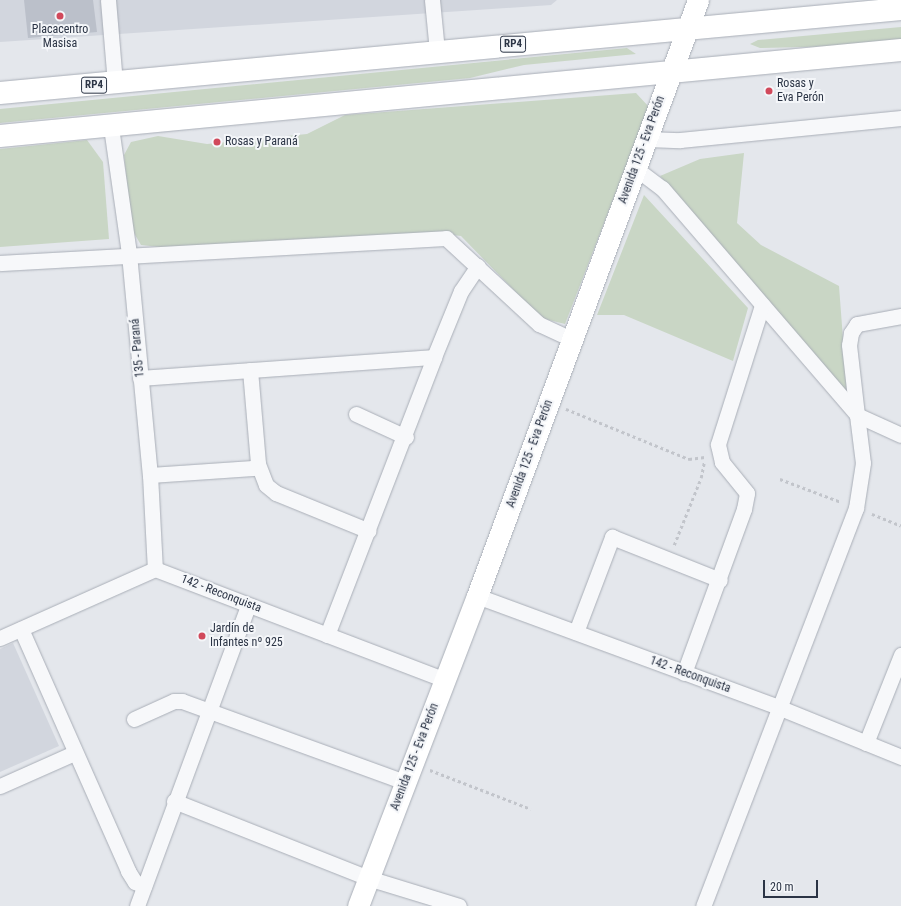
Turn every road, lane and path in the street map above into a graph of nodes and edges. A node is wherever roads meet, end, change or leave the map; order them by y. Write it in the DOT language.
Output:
graph roads {
  1 [pos="108,0"];
  2 [pos="432,0"];
  3 [pos="698,0"];
  4 [pos="866,0"];
  5 [pos="894,10"];
  6 [pos="687,28"];
  7 [pos="901,50"];
  8 [pos="437,52"];
  9 [pos="671,70"];
  10 [pos="115,82"];
  11 [pos="0,93"];
  12 [pos="901,118"];
  13 [pos="111,127"];
  14 [pos="0,136"];
  15 [pos="647,139"];
  16 [pos="635,168"];
  17 [pos="129,254"];
  18 [pos="0,263"];
  19 [pos="478,266"];
  20 [pos="762,305"];
  21 [pos="901,316"];
  22 [pos="573,340"];
  23 [pos="434,357"];
  24 [pos="250,370"];
  25 [pos="140,378"];
  26 [pos="549,402"];
  27 [pos="356,414"];
  28 [pos="857,415"];
  29 [pos="901,435"];
  30 [pos="406,437"];
  31 [pos="712,456"];
  32 [pos="258,464"];
  33 [pos="150,475"];
  34 [pos="369,532"];
  35 [pos="669,559"];
  36 [pos="155,569"];
  37 [pos="720,580"];
  38 [pos="477,596"];
  39 [pos="248,606"];
  40 [pos="21,629"];
  41 [pos="576,632"];
  42 [pos="327,635"];
  43 [pos="0,638"];
  44 [pos="901,655"];
  45 [pos="684,673"];
  46 [pos="445,680"];
  47 [pos="778,707"];
  48 [pos="209,708"];
  49 [pos="134,719"];
  50 [pos="866,743"];
  51 [pos="74,753"];
  52 [pos="901,757"];
  53 [pos="409,773"];
  54 [pos="0,786"];
  55 [pos="174,801"];
  56 [pos="531,809"];
  57 [pos="368,878"];
  58 [pos="144,886"];
  59 [pos="137,906"];
  60 [pos="358,906"];
  61 [pos="459,906"];
  62 [pos="703,906"];
  1 -- 10 [label="street"];
  2 -- 8 [label="street"];
  3 -- 6 [label="street, Avenida 125 - Eva Perón"];
  4 -- 5 [label="main road"];
  5 -- 6 [label="main road, RP4"];
  6 -- 8 [label="main road, RP4"];
  6 -- 9 [label="street, Avenida 125 - Eva Perón"];
  7 -- 9 [label="main road"];
  8 -- 10 [label="main road, RP4"];
  9 -- 13 [label="main road"];
  9 -- 15 [label="street, Avenida 125 - Eva Perón"];
  10 -- 11 [label="main road, RP4"];
  12 -- 15 [label="street"];
  13 -- 14 [label="main road"];
  13 -- 17 [label="street, 135 - Paraná"];
  15 -- 16 [label="street, Avenida 125 - Eva Perón"];
  16 -- 20 [label="street"];
  16 -- 22 [label="street, Avenida 125 - Eva Perón"];
  17 -- 18 [label="street"];
  17 -- 19 [label="street"];
  17 -- 25 [label="street, 135 - Paraná"];
  19 -- 22 [label="street"];
  19 -- 23 [label="street"];
  20 -- 28 [label="street"];
  20 -- 31 [label="street"];
  21 -- 28 [label="street"];
  22 -- 26 [label="street, Avenida 125 - Eva Perón"];
  23 -- 24 [label="street"];
  23 -- 30 [label="street"];
  24 -- 25 [label="street"];
  24 -- 32 [label="street"];
  25 -- 33 [label="street, 135 - Paraná"];
  26 -- 31 [label="path"];
  26 -- 38 [label="street, Avenida 125 - Eva Perón"];
  27 -- 30 [label="street"];
  28 -- 29 [label="street"];
  28 -- 47 [label="street"];
  30 -- 34 [label="street"];
  31 -- 35 [label="path"];
  31 -- 37 [label="street"];
  32 -- 33 [label="street"];
  32 -- 34 [label="street"];
  33 -- 36 [label="street, 135 - Paraná"];
  34 -- 42 [label="street"];
  35 -- 37 [label="street"];
  35 -- 41 [label="street"];
  36 -- 39 [label="street, 142 - Reconquista"];
  36 -- 40 [label="street"];
  37 -- 45 [label="street"];
  38 -- 41 [label="street, 142 - Reconquista"];
  38 -- 46 [label="street, Avenida 125 - Eva Perón"];
  39 -- 42 [label="street, 142 - Reconquista"];
  39 -- 48 [label="street"];
  40 -- 43 [label="street"];
  40 -- 51 [label="street"];
  41 -- 45 [label="street, 142 - Reconquista"];
  42 -- 46 [label="street, 142 - Reconquista"];
  44 -- 50 [label="street"];
  45 -- 47 [label="street, 142 - Reconquista"];
  46 -- 53 [label="street, Avenida 125 - Eva Perón"];
  47 -- 50 [label="street, 142 - Reconquista"];
  47 -- 62 [label="street"];
  48 -- 49 [label="street"];
  48 -- 53 [label="street"];
  48 -- 55 [label="street"];
  50 -- 52 [label="street, 142 - Reconquista"];
  51 -- 54 [label="street"];
  51 -- 58 [label="street"];
  53 -- 56 [label="path"];
  53 -- 57 [label="street, Avenida 125 - Eva Perón"];
  55 -- 57 [label="street"];
  55 -- 58 [label="street"];
  57 -- 60 [label="street, Avenida 125 - Eva Perón"];
  57 -- 61 [label="street"];
  58 -- 59 [label="street"];
}
